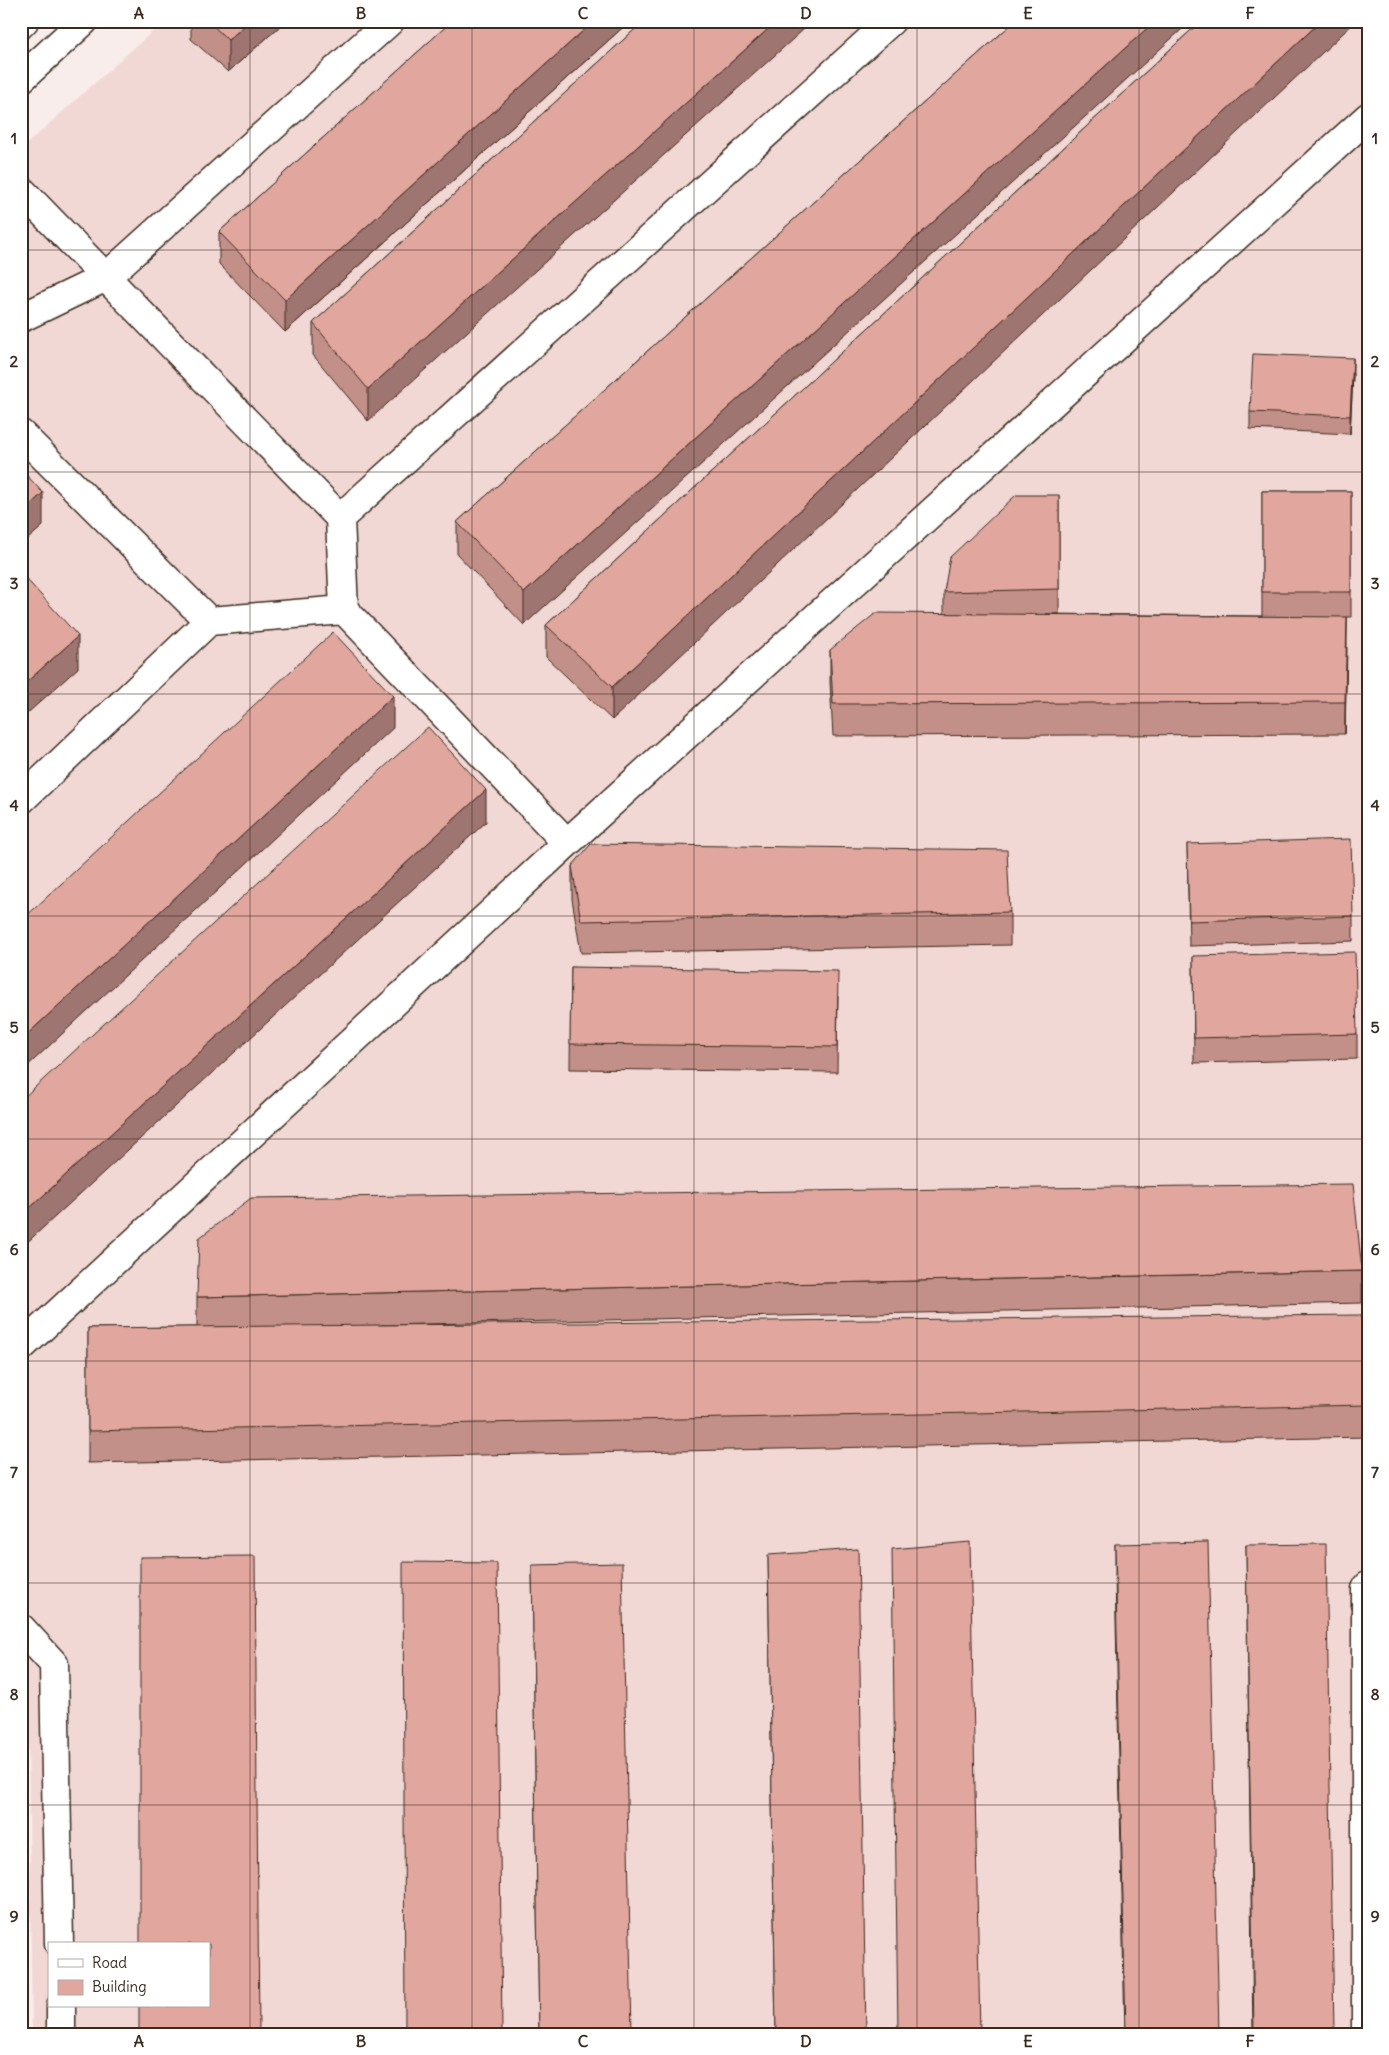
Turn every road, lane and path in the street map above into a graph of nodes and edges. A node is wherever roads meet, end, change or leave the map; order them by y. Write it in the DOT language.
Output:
graph roads {
  1 [pos="84,21"];
  2 [pos="390,21"];
  3 [pos="891,21"];
  4 [pos="21,79"];
  5 [pos="1368,116"];
  6 [pos="21,190"];
  7 [pos="106,277"];
  8 [pos="21,318"];
  9 [pos="21,434"];
  10 [pos="340,518"];
  11 [pos="344,610"];
  12 [pos="209,621"];
  13 [pos="21,800"];
  14 [pos="567,843"];
  15 [pos="21,1347"];
  16 [pos="1368,1586"];
  17 [pos="21,1628"];
  18 [pos="60,1942"];
  19 [pos="61,2008"];
  20 [pos="61,2034"];
  21 [pos="1366,2034"];
  1 -- 4 [label="main road"];
  2 -- 7 [label="main road"];
  3 -- 10 [label="main road"];
  5 -- 14 [label="main road"];
  6 -- 7 [label="main road"];
  7 -- 8 [label="main road"];
  7 -- 10 [label="main road"];
  9 -- 12 [label="main road"];
  10 -- 11 [label="main road"];
  11 -- 12 [label="main road"];
  11 -- 14 [label="main road"];
  12 -- 13 [label="main road"];
  14 -- 15 [label="main road"];
  16 -- 21 [label="main road"];
  17 -- 18 [label="main road"];
  19 -- 20 [label="main road"];
}
